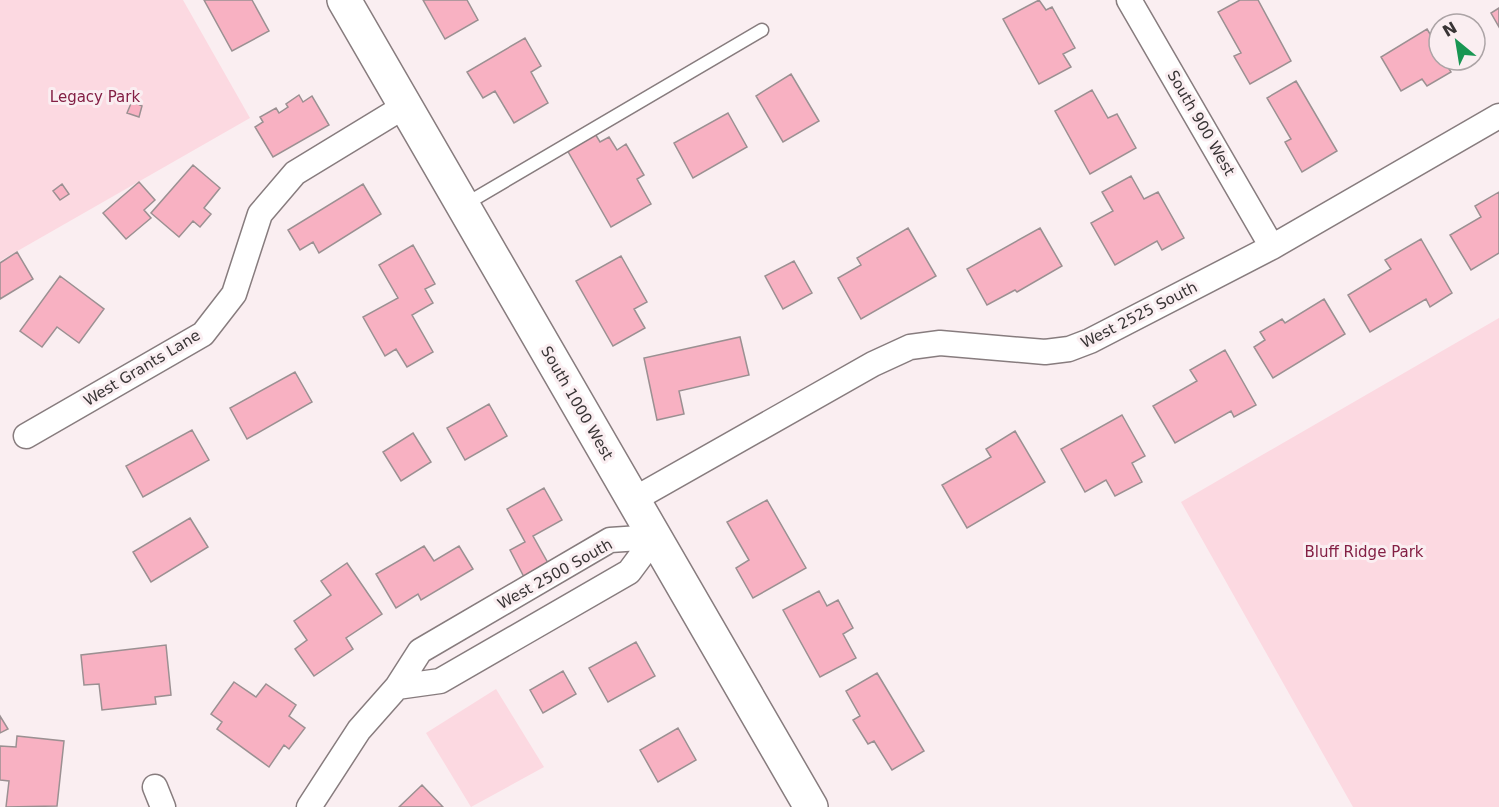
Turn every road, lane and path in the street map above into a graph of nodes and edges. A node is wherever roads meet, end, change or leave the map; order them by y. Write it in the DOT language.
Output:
graph roads {
  1 [pos="344,0"];
  2 [pos="1129,0"];
  3 [pos="762,30"];
  4 [pos="405,106"];
  5 [pos="1499,116"];
  6 [pos="463,206"];
  7 [pos="1272,247"];
  8 [pos="27,436"];
  9 [pos="633,500"];
  10 [pos="655,537"];
  11 [pos="397,687"];
  12 [pos="309,807"];
  13 [pos="811,807"];
  1 -- 4 [label="main road, South 1000 West"];
  2 -- 7 [label="street, South 900 West"];
  3 -- 6 [label="lane"];
  4 -- 6 [label="main road, South 1000 West"];
  4 -- 8 [label="street, West Grants Lane"];
  5 -- 7 [label="street, West 2525 South"];
  6 -- 9 [label="main road, South 1000 West"];
  7 -- 9 [label="street, West 2525 South"];
  9 -- 10 [label="main road, South 1000 West"];
  10 -- 11 [label="street"];
  10 -- 11 [label="street, West 2500 South"];
  10 -- 13 [label="main road, South 1000 West"];
  11 -- 12 [label="street, West 2500 South"];
}
